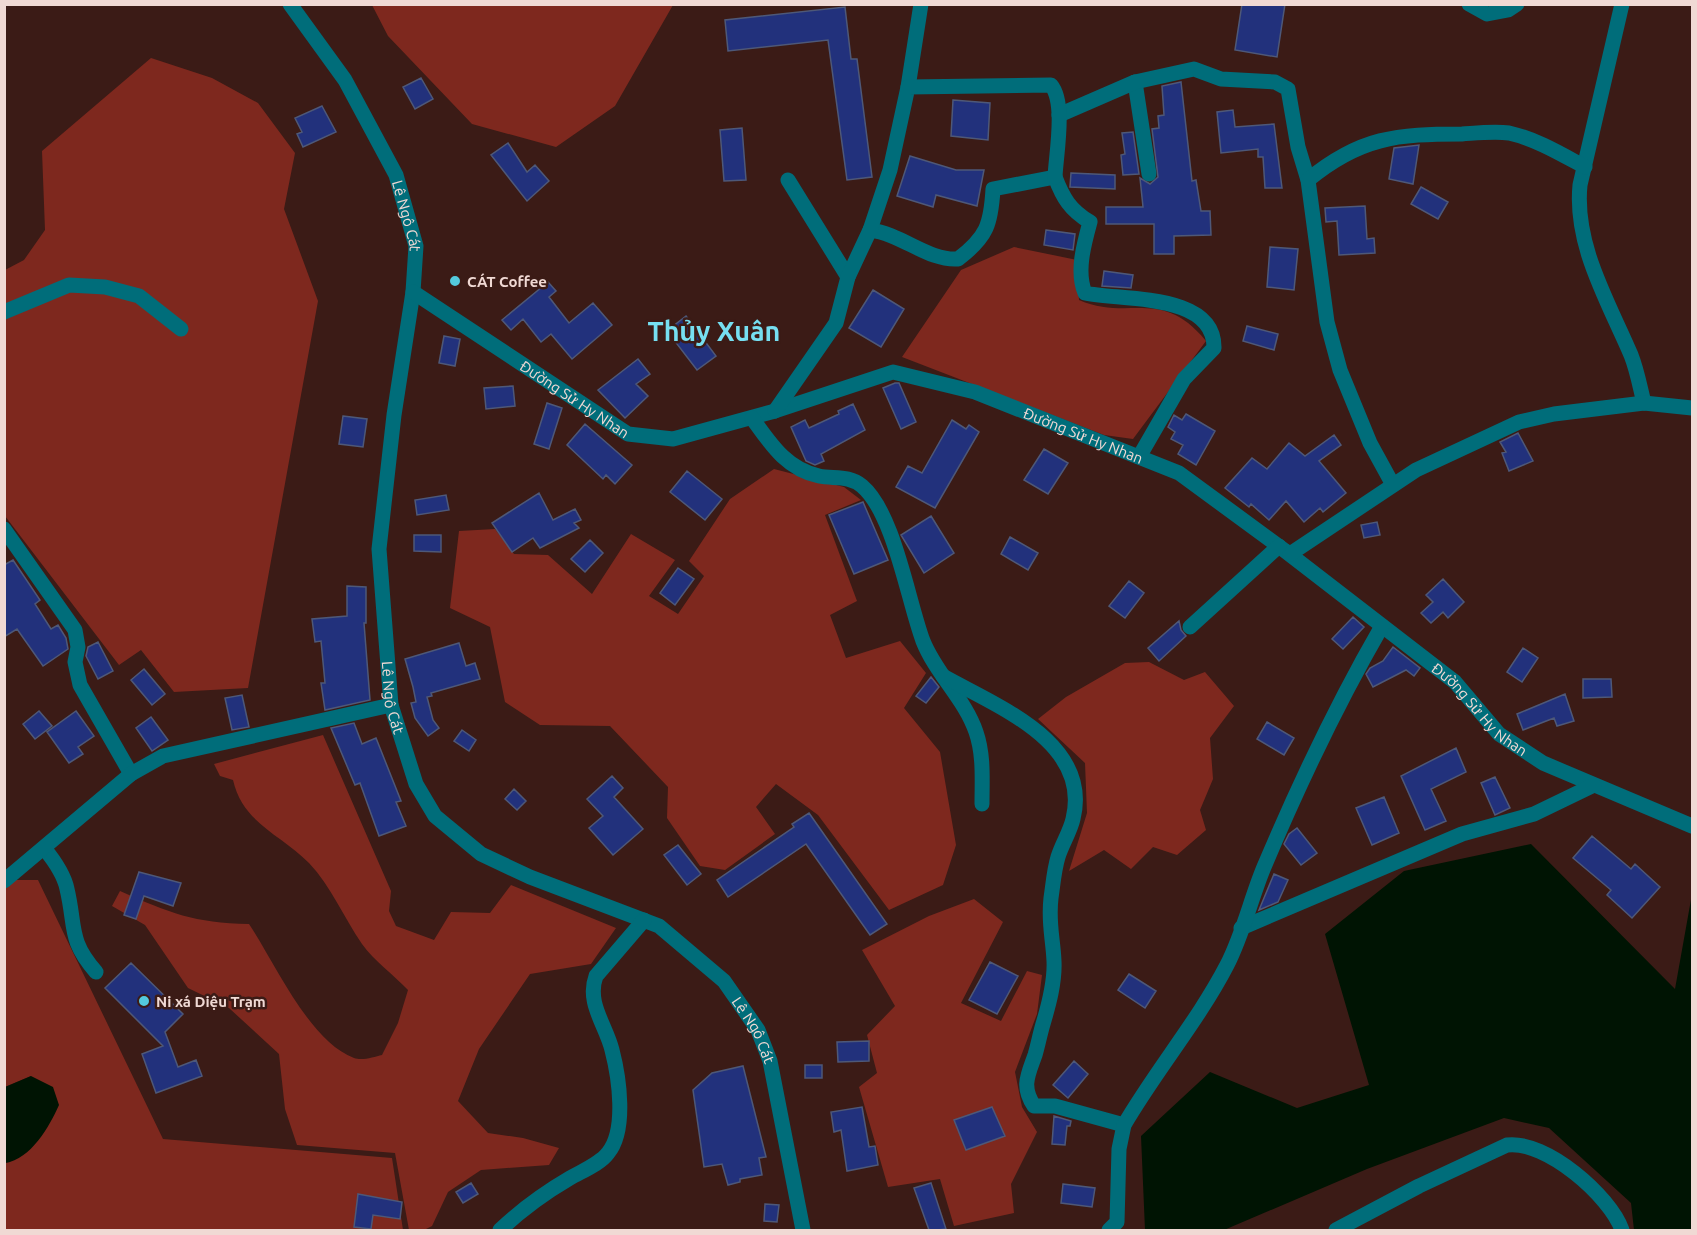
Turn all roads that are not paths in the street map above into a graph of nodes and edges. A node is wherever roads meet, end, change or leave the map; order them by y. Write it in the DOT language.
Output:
graph roads {
  1 [pos="290,4"];
  2 [pos="921,4"];
  3 [pos="1469,4"];
  4 [pos="1517,4"];
  5 [pos="1622,4"];
  6 [pos="1135,82"];
  7 [pos="908,87"];
  8 [pos="1059,115"];
  9 [pos="1585,167"];
  10 [pos="1149,174"];
  11 [pos="1055,177"];
  12 [pos="788,180"];
  13 [pos="1308,180"];
  14 [pos="870,230"];
  15 [pos="848,277"];
  16 [pos="413,292"];
  17 [pos="4,312"];
  18 [pos="181,329"];
  19 [pos="1644,403"];
  20 [pos="1692,408"];
  21 [pos="776,411"];
  22 [pos="752,418"];
  23 [pos="1139,457"];
  24 [pos="1392,485"];
  25 [pos="4,529"];
  26 [pos="1285,550"];
  27 [pos="1382,626"];
  28 [pos="1190,627"];
  29 [pos="943,676"];
  30 [pos="391,705"];
  31 [pos="131,774"];
  32 [pos="1594,785"];
  33 [pos="982,804"];
  34 [pos="1692,826"];
  35 [pos="44,848"];
  36 [pos="4,881"];
  37 [pos="644,920"];
  38 [pos="1241,928"];
  39 [pos="96,972"];
  40 [pos="1124,1125"];
  41 [pos="500,1230"];
  42 [pos="803,1230"];
  43 [pos="1109,1230"];
  44 [pos="1336,1230"];
  45 [pos="1622,1230"];
  1 -- 16 [label="street, Lê Ngô Cát"];
  2 -- 7 [label="street"];
  3 -- 4 [label="street"];
  5 -- 9 [label="street"];
  6 -- 8 [label="street"];
  6 -- 10 [label="street"];
  6 -- 13 [label="street"];
  7 -- 8 [label="street"];
  7 -- 14 [label="street"];
  8 -- 11 [label="street"];
  9 -- 13 [label="street"];
  9 -- 19 [label="street"];
  11 -- 14 [label="street"];
  11 -- 23 [label="street"];
  12 -- 15 [label="street"];
  13 -- 24 [label="street"];
  14 -- 15 [label="street"];
  15 -- 21 [label="street"];
  16 -- 22 [label="street, Đường Sử Hy Nhan"];
  16 -- 30 [label="street, Lê Ngô Cát"];
  17 -- 18 [label="street"];
  19 -- 20 [label="street"];
  19 -- 24 [label="street"];
  21 -- 22 [label="street, Đường Sử Hy Nhan"];
  21 -- 23 [label="street, Đường Sử Hy Nhan"];
  22 -- 29 [label="street"];
  23 -- 26 [label="street, Đường Sử Hy Nhan"];
  24 -- 26 [label="street"];
  25 -- 31 [label="street"];
  26 -- 27 [label="street, Đường Sử Hy Nhan"];
  26 -- 28 [label="street"];
  27 -- 32 [label="street, Đường Sử Hy Nhan"];
  27 -- 38 [label="street"];
  29 -- 33 [label="street"];
  29 -- 40 [label="street"];
  30 -- 31 [label="street"];
  30 -- 37 [label="street, Lê Ngô Cát"];
  31 -- 35 [label="street"];
  32 -- 34 [label="street, Đường Sử Hy Nhan"];
  32 -- 38 [label="street"];
  35 -- 36 [label="street"];
  35 -- 39 [label="street"];
  37 -- 41 [label="street"];
  37 -- 42 [label="street, Lê Ngô Cát"];
  38 -- 40 [label="street"];
  40 -- 43 [label="street"];
  44 -- 45 [label="street"];
}
